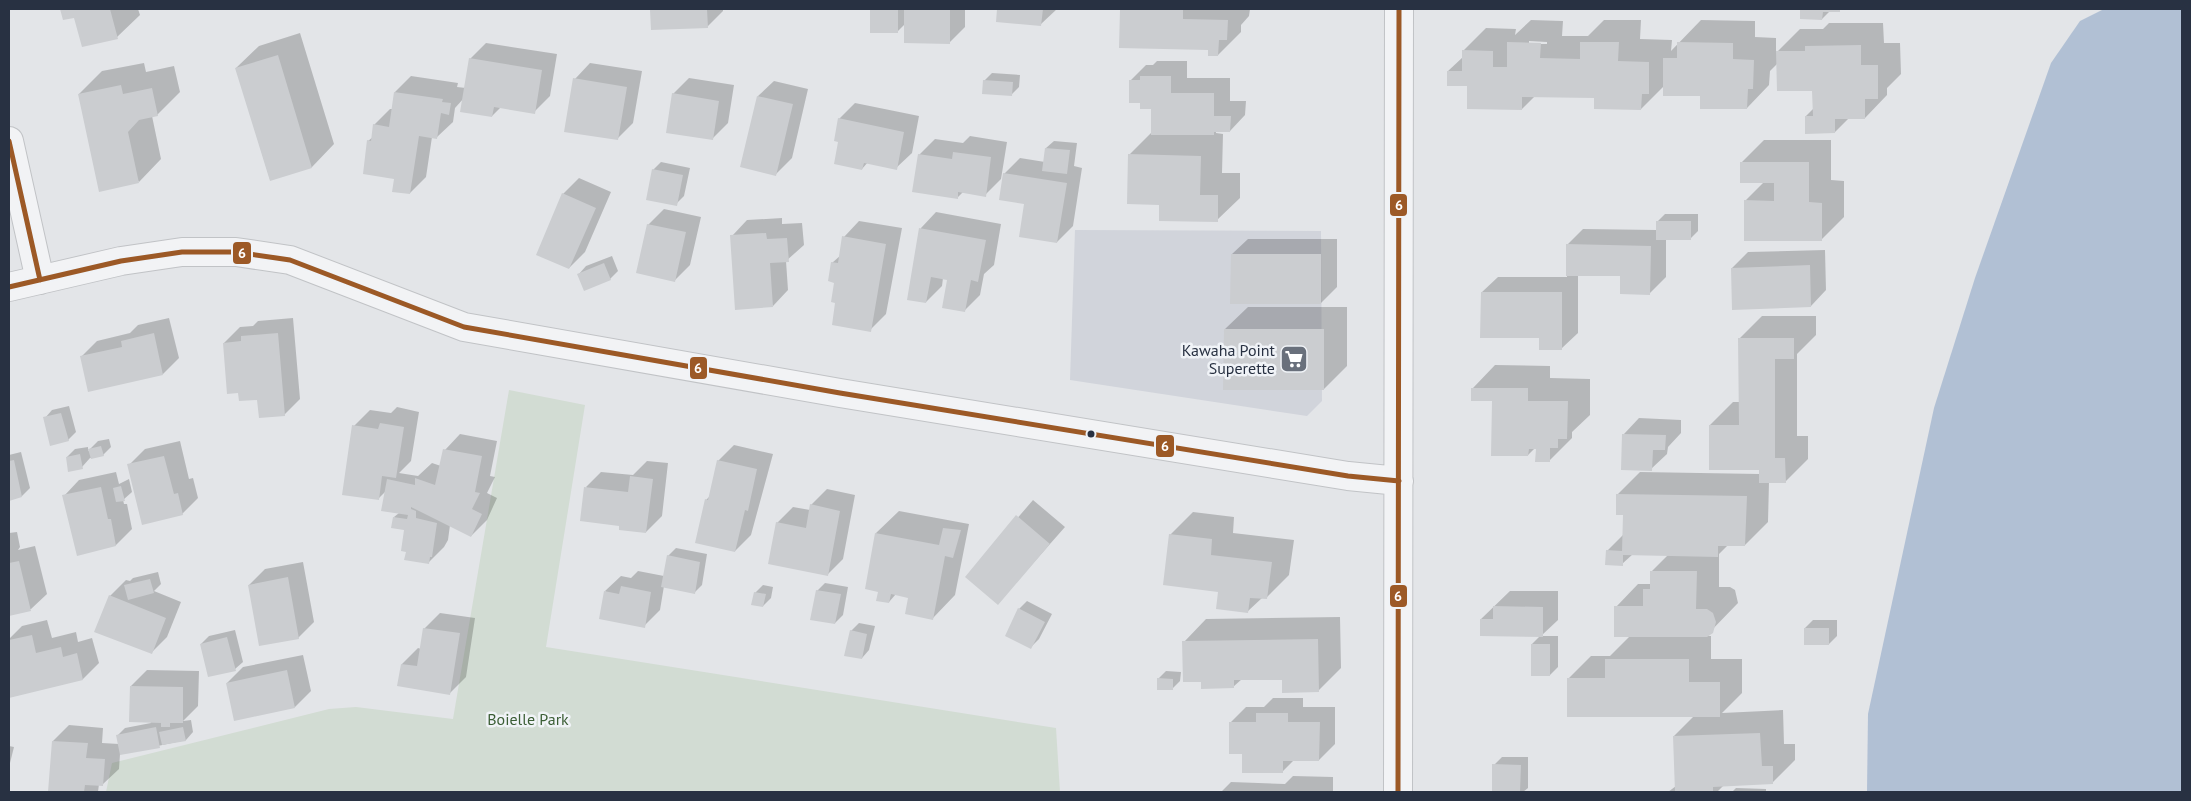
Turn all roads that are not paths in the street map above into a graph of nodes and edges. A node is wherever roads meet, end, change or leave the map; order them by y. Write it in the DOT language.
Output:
graph roads {
  1 [pos="1399,9"];
  2 [pos="9,141"];
  3 [pos="40,280"];
  4 [pos="9,287"];
  5 [pos="1399,481"];
  6 [pos="1398,792"];
  1 -- 5 [label="street"];
  2 -- 3 [label="street"];
  3 -- 4 [label="street"];
  3 -- 5 [label="street"];
  5 -- 6 [label="street"];
}
